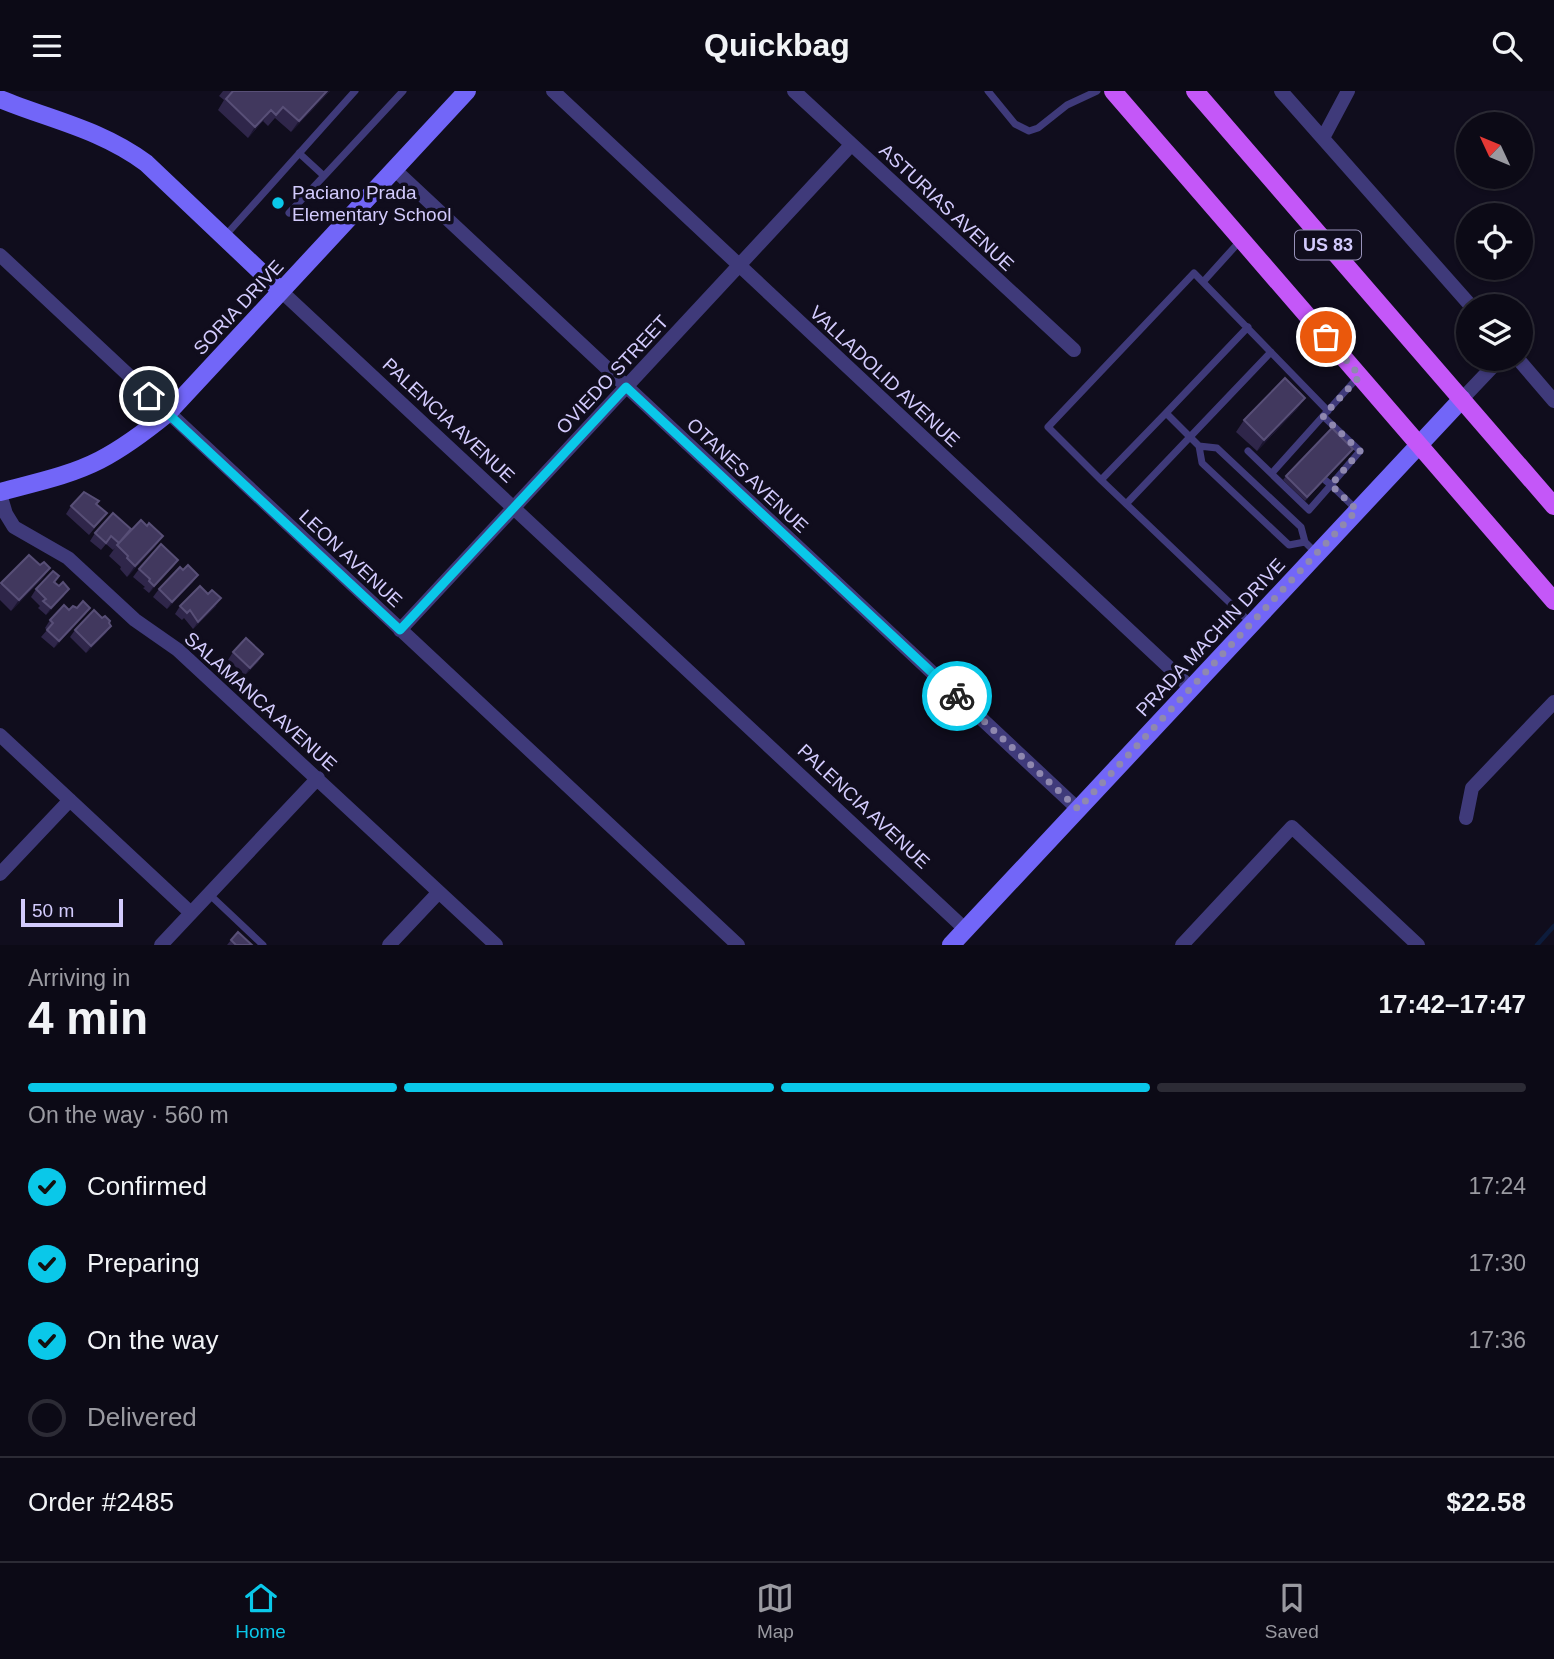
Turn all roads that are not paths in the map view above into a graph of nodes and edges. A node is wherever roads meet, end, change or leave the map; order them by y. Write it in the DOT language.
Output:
graph roads {
  1 [pos="355,91"];
  2 [pos="403,91"];
  3 [pos="467,91"];
  4 [pos="553,91"];
  5 [pos="794,91"];
  6 [pos="988,91"];
  7 [pos="1097,91"];
  8 [pos="1113,91"];
  9 [pos="1195,91"];
  10 [pos="1281,91"];
  11 [pos="1348,91"];
  12 [pos="0,99"];
  13 [pos="1322,138"];
  14 [pos="851,145"];
  15 [pos="299,153"];
  16 [pos="394,169"];
  17 [pos="324,176"];
  18 [pos="289,213"];
  19 [pos="224,237"];
  20 [pos="1242,239"];
  21 [pos="0,255"];
  22 [pos="738,266"];
  23 [pos="1203,282"];
  24 [pos="281,291"];
  25 [pos="1460,294"];
  26 [pos="1248,327"];
  27 [pos="1074,350"];
  28 [pos="1271,352"];
  29 [pos="1489,371"];
  30 [pos="1528,371"];
  31 [pos="1360,376"];
  32 [pos="626,387"];
  33 [pos="1462,399"];
  34 [pos="1554,401"];
  35 [pos="1166,413"];
  36 [pos="1326,413"];
  37 [pos="168,414"];
  38 [pos="1191,438"];
  39 [pos="1419,445"];
  40 [pos="1199,446"];
  41 [pos="1294,450"];
  42 [pos="1248,451"];
  43 [pos="1303,459"];
  44 [pos="1283,462"];
  45 [pos="1292,471"];
  46 [pos="1272,473"];
  47 [pos="1101,480"];
  48 [pos="1328,483"];
  49 [pos="1314,491"];
  50 [pos="0,493"];
  51 [pos="1320,497"];
  52 [pos="1127,503"];
  53 [pos="1554,506"];
  54 [pos="513,509"];
  55 [pos="1357,510"];
  56 [pos="1311,548"];
  57 [pos="1554,601"];
  58 [pos="1251,624"];
  59 [pos="400,630"];
  60 [pos="1191,688"];
  61 [pos="1554,702"];
  62 [pos="0,735"];
  63 [pos="318,778"];
  64 [pos="70,800"];
  65 [pos="1078,809"];
  66 [pos="1465,818"];
  67 [pos="0,874"];
  68 [pos="439,892"];
  69 [pos="209,894"];
  70 [pos="191,913"];
  71 [pos="965,929"];
  72 [pos="1414,944"];
  73 [pos="161,945"];
  74 [pos="263,945"];
  75 [pos="389,945"];
  76 [pos="496,945"];
  77 [pos="738,945"];
  78 [pos="950,945"];
  79 [pos="1182,945"];
  1 -- 15 [label="lane"];
  2 -- 17 [label="lane"];
  3 -- 16 [label="street, SORIA DRIVE"];
  4 -- 22 [label="street, VALLADOLID AVENUE"];
  5 -- 14 [label="street, ASTURIAS AVENUE"];
  6 -- 7 [label="lane"];
  8 -- 20 [label="main road, US 83"];
  9 -- 33 [label="main road, US 83"];
  10 -- 13 [label="street"];
  11 -- 13 [label="street"];
  12 -- 19 [label="street, PALENCIA AVENUE"];
  13 -- 25 [label="street"];
  14 -- 22 [label="street, OVIEDO STREET"];
  14 -- 27 [label="street, ASTURIAS AVENUE"];
  15 -- 17 [label="lane"];
  15 -- 19 [label="lane"];
  16 -- 24 [label="street, SORIA DRIVE"];
  16 -- 32 [label="street, OTANES AVENUE"];
  17 -- 18 [label="lane"];
  19 -- 24 [label="street, PALENCIA AVENUE"];
  20 -- 23 [label="lane"];
  20 -- 31 [label="main road, US 83"];
  21 -- 37 [label="street, LEON AVENUE"];
  22 -- 32 [label="street, OVIEDO STREET"];
  22 -- 60 [label="street, VALLADOLID AVENUE"];
  23 -- 26 [label="lane"];
  23 -- 47 [label="lane"];
  24 -- 37 [label="street, SORIA DRIVE"];
  24 -- 54 [label="street, PALENCIA AVENUE"];
  26 -- 28 [label="lane"];
  26 -- 35 [label="lane"];
  28 -- 36 [label="lane"];
  28 -- 38 [label="lane"];
  29 -- 33 [label="street, PRADA MACHIN DRIVE"];
  30 -- 34 [label="street"];
  31 -- 36 [label="lane"];
  31 -- 39 [label="main road, US 83"];
  32 -- 54 [label="street, OVIEDO STREET"];
  32 -- 65 [label="street, OTANES AVENUE"];
  33 -- 39 [label="street, PRADA MACHIN DRIVE"];
  33 -- 53 [label="main road, US 83"];
  35 -- 38 [label="lane"];
  35 -- 47 [label="lane"];
  36 -- 41 [label="lane"];
  36 -- 48 [label="lane"];
  37 -- 50 [label="street, SORIA DRIVE"];
  37 -- 59 [label="street, LEON AVENUE"];
  38 -- 40 [label="lane"];
  38 -- 52 [label="lane"];
  39 -- 55 [label="street, PRADA MACHIN DRIVE"];
  39 -- 57 [label="main road, US 83"];
  40 -- 56 [label="lane"];
  40 -- 56 [label="lane"];
  41 -- 43 [label="lane"];
  41 -- 44 [label="lane"];
  42 -- 46 [label="lane"];
  44 -- 45 [label="lane"];
  44 -- 46 [label="lane"];
  46 -- 51 [label="lane"];
  47 -- 52 [label="lane"];
  48 -- 51 [label="lane"];
  48 -- 55 [label="lane"];
  49 -- 51 [label="lane"];
  50 -- 63 [label="street, SALAMANCA AVENUE"];
  52 -- 58 [label="lane"];
  54 -- 59 [label="street, OVIEDO STREET"];
  54 -- 71 [label="street, PALENCIA AVENUE"];
  55 -- 56 [label="street, PRADA MACHIN DRIVE"];
  56 -- 58 [label="street, PRADA MACHIN DRIVE"];
  58 -- 60 [label="street, PRADA MACHIN DRIVE"];
  59 -- 77 [label="street, LEON AVENUE"];
  60 -- 65 [label="street, PRADA MACHIN DRIVE"];
  61 -- 66 [label="street"];
  62 -- 64 [label="street"];
  63 -- 68 [label="street, SALAMANCA AVENUE"];
  63 -- 69 [label="street"];
  64 -- 67 [label="street"];
  64 -- 70 [label="street"];
  65 -- 71 [label="street, PRADA MACHIN DRIVE"];
  68 -- 75 [label="street"];
  68 -- 76 [label="street, SALAMANCA AVENUE"];
  69 -- 70 [label="street"];
  69 -- 74 [label="lane"];
  70 -- 73 [label="street"];
  71 -- 78 [label="street, PRADA MACHIN DRIVE"];
  72 -- 79 [label="street"];
}
